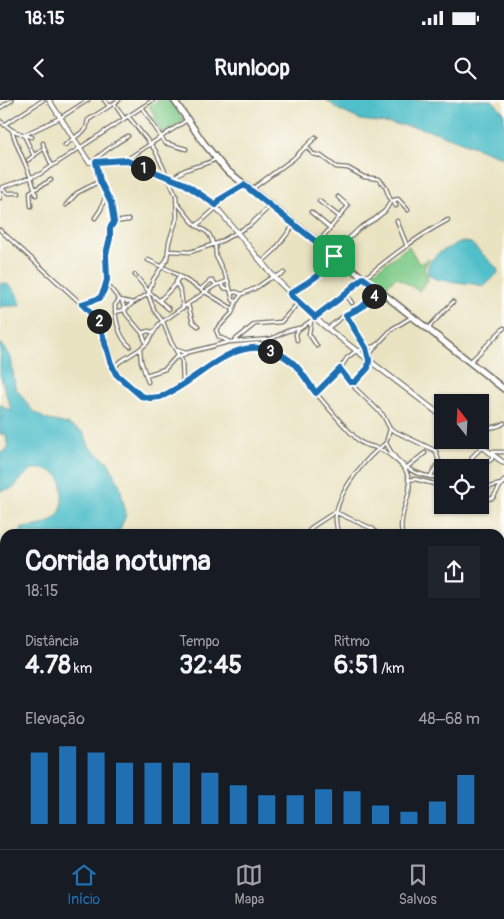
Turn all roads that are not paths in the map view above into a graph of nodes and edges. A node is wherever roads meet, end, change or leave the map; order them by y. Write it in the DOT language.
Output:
graph roads {
  1 [pos="12,100"];
  2 [pos="43,100"];
  3 [pos="49,100"];
  4 [pos="88,100"];
  5 [pos="104,100"];
  6 [pos="119,100"];
  7 [pos="153,100"];
  8 [pos="174,100"];
  9 [pos="114,103"];
  10 [pos="109,106"];
  11 [pos="142,107"];
  12 [pos="0,108"];
  13 [pos="128,116"];
  14 [pos="60,118"];
  15 [pos="124,118"];
  16 [pos="187,120"];
  17 [pos="0,121"];
  18 [pos="4,125"];
  19 [pos="12,130"];
  20 [pos="24,135"];
  21 [pos="128,136"];
  22 [pos="161,137"];
  23 [pos="316,137"];
  24 [pos="32,138"];
  25 [pos="74,139"];
  26 [pos="43,143"];
  27 [pos="150,144"];
  28 [pos="65,145"];
  29 [pos="307,147"];
  30 [pos="44,148"];
  31 [pos="79,148"];
  32 [pos="186,149"];
  33 [pos="34,156"];
  34 [pos="216,159"];
  35 [pos="28,160"];
  36 [pos="125,160"];
  37 [pos="96,162"];
  38 [pos="52,166"];
  39 [pos="30,177"];
  40 [pos="171,179"];
  41 [pos="51,180"];
  42 [pos="100,181"];
  43 [pos="244,185"];
  44 [pos="1,188"];
  45 [pos="35,189"];
  46 [pos="251,190"];
  47 [pos="19,193"];
  48 [pos="107,194"];
  49 [pos="36,195"];
  50 [pos="338,197"];
  51 [pos="0,198"];
  52 [pos="392,201"];
  53 [pos="319,202"];
  54 [pos="176,203"];
  55 [pos="66,205"];
  56 [pos="216,205"];
  57 [pos="31,206"];
  58 [pos="271,206"];
  59 [pos="396,206"];
  60 [pos="408,210"];
  61 [pos="311,212"];
  62 [pos="340,216"];
  63 [pos="95,218"];
  64 [pos="129,220"];
  65 [pos="448,220"];
  66 [pos="397,221"];
  67 [pos="114,222"];
  68 [pos="294,225"];
  69 [pos="197,226"];
  70 [pos="330,228"];
  71 [pos="0,230"];
  72 [pos="238,232"];
  73 [pos="318,243"];
  74 [pos="214,244"];
  75 [pos="407,246"];
  76 [pos="169,251"];
  77 [pos="334,256"];
  78 [pos="148,260"];
  79 [pos="262,262"];
  80 [pos="162,267"];
  81 [pos="284,273"];
  82 [pos="135,275"];
  83 [pos="180,276"];
  84 [pos="274,277"];
  85 [pos="363,278"];
  86 [pos="228,281"];
  87 [pos="106,283"];
  88 [pos="176,284"];
  89 [pos="221,284"];
  90 [pos="216,285"];
  91 [pos="201,289"];
  92 [pos="379,290"];
  93 [pos="230,291"];
  94 [pos="205,292"];
  95 [pos="149,293"];
  96 [pos="242,294"];
  97 [pos="290,294"];
  98 [pos="346,294"];
  99 [pos="121,300"];
  100 [pos="160,300"];
  101 [pos="132,302"];
  102 [pos="236,302"];
  103 [pos="299,302"];
  104 [pos="453,302"];
  105 [pos="352,303"];
  106 [pos="82,304"];
  107 [pos="188,304"];
  108 [pos="183,308"];
  109 [pos="169,309"];
  110 [pos="234,309"];
  111 [pos="124,310"];
  112 [pos="115,312"];
  113 [pos="346,315"];
  114 [pos="315,317"];
  115 [pos="412,317"];
  116 [pos="311,321"];
  117 [pos="164,322"];
  118 [pos="198,326"];
  119 [pos="302,327"];
  120 [pos="504,328"];
  121 [pos="327,329"];
  122 [pos="427,329"];
  123 [pos="153,332"];
  124 [pos="142,333"];
  125 [pos="298,340"];
  126 [pos="234,341"];
  127 [pos="229,342"];
  128 [pos="147,343"];
  129 [pos="130,346"];
  130 [pos="317,346"];
  131 [pos="376,346"];
  132 [pos="366,348"];
  133 [pos="140,349"];
  134 [pos="176,349"];
  135 [pos="356,351"];
  136 [pos="186,353"];
  137 [pos="180,356"];
  138 [pos="369,360"];
  139 [pos="470,362"];
  140 [pos="114,369"];
  141 [pos="340,369"];
  142 [pos="146,375"];
  143 [pos="148,382"];
  144 [pos="353,383"];
  145 [pos="183,384"];
  146 [pos="504,389"];
  147 [pos="316,393"];
  148 [pos="434,410"];
  149 [pos="504,423"];
  150 [pos="489,426"];
  151 [pos="390,429"];
  152 [pos="386,443"];
  153 [pos="378,448"];
  154 [pos="480,449"];
  155 [pos="485,449"];
  156 [pos="426,452"];
  157 [pos="504,452"];
  158 [pos="490,453"];
  159 [pos="472,459"];
  160 [pos="489,461"];
  161 [pos="504,463"];
  162 [pos="406,468"];
  163 [pos="430,477"];
  164 [pos="434,477"];
  165 [pos="408,480"];
  166 [pos="503,482"];
  167 [pos="434,484"];
  168 [pos="489,486"];
  169 [pos="489,499"];
  170 [pos="337,513"];
  171 [pos="311,529"];
  172 [pos="338,529"];
  173 [pos="374,529"];
  174 [pos="402,529"];
  1 -- 12 [label="street"];
  2 -- 18 [label="street"];
  3 -- 14 [label="street"];
  4 -- 14 [label="street"];
  5 -- 10 [label="street"];
  6 -- 9 [label="street"];
  7 -- 11 [label="street"];
  8 -- 16 [label="main road"];
  9 -- 10 [label="street"];
  9 -- 15 [label="street"];
  10 -- 25 [label="street"];
  11 -- 13 [label="street"];
  11 -- 22 [label="street"];
  13 -- 15 [label="street"];
  13 -- 27 [label="street"];
  14 -- 20 [label="street"];
  14 -- 25 [label="street"];
  15 -- 31 [label="street"];
  16 -- 22 [label="street"];
  16 -- 34 [label="main road"];
  17 -- 18 [label="street"];
  18 -- 19 [label="street"];
  19 -- 20 [label="street"];
  19 -- 39 [label="street"];
  20 -- 24 [label="street"];
  20 -- 33 [label="street"];
  21 -- 37 [label="street"];
  22 -- 27 [label="street"];
  22 -- 32 [label="street"];
  23 -- 29 [label="street"];
  25 -- 28 [label="street"];
  25 -- 31 [label="street"];
  26 -- 30 [label="street"];
  27 -- 36 [label="street"];
  27 -- 40 [label="street"];
  29 -- 46 [label="street"];
  29 -- 52 [label="street"];
  30 -- 33 [label="street"];
  30 -- 38 [label="street"];
  31 -- 37 [label="street"];
  31 -- 38 [label="street"];
  33 -- 35 [label="street"];
  34 -- 40 [label="street"];
  34 -- 43 [label="main road"];
  36 -- 37 [label="street"];
  36 -- 40 [label="street"];
  37 -- 42 [label="street"];
  38 -- 39 [label="street"];
  39 -- 44 [label="street"];
  39 -- 45 [label="street"];
  40 -- 54 [label="street"];
  40 -- 56 [label="street"];
  41 -- 45 [label="street"];
  42 -- 48 [label="street"];
  42 -- 55 [label="street"];
  43 -- 46 [label="main road"];
  43 -- 56 [label="street"];
  44 -- 47 [label="street"];
  44 -- 51 [label="street"];
  45 -- 49 [label="street"];
  45 -- 57 [label="street"];
  46 -- 58 [label="main road"];
  48 -- 63 [label="street"];
  48 -- 67 [label="street"];
  50 -- 62 [label="street"];
  52 -- 59 [label="street"];
  52 -- 60 [label="street"];
  52 -- 77 [label="street"];
  53 -- 62 [label="street"];
  54 -- 69 [label="street"];
  54 -- 76 [label="street"];
  56 -- 69 [label="street"];
  56 -- 72 [label="street"];
  58 -- 68 [label="main road"];
  58 -- 72 [label="street"];
  61 -- 70 [label="street"];
  62 -- 70 [label="street"];
  64 -- 67 [label="street"];
  65 -- 75 [label="street"];
  66 -- 75 [label="street"];
  67 -- 87 [label="street"];
  68 -- 73 [label="main road"];
  68 -- 79 [label="street"];
  69 -- 74 [label="street"];
  70 -- 73 [label="street"];
  71 -- 106 [label="street"];
  72 -- 74 [label="street"];
  72 -- 79 [label="street"];
  73 -- 77 [label="main road"];
  74 -- 76 [label="street"];
  74 -- 86 [label="street"];
  75 -- 85 [label="street"];
  76 -- 80 [label="street"];
  77 -- 85 [label="main road"];
  77 -- 97 [label="street"];
  78 -- 80 [label="street"];
  79 -- 84 [label="street"];
  80 -- 83 [label="street"];
  80 -- 95 [label="street"];
  81 -- 84 [label="street"];
  82 -- 95 [label="street"];
  83 -- 88 [label="street"];
  83 -- 91 [label="street"];
  84 -- 96 [label="street"];
  84 -- 97 [label="street"];
  85 -- 92 [label="main road"];
  85 -- 98 [label="street"];
  86 -- 89 [label="street"];
  86 -- 93 [label="street"];
  87 -- 99 [label="street"];
  87 -- 106 [label="street"];
  88 -- 100 [label="street"];
  88 -- 108 [label="street"];
  89 -- 90 [label="street"];
  89 -- 93 [label="street"];
  90 -- 91 [label="street"];
  90 -- 94 [label="street"];
  91 -- 94 [label="street"];
  92 -- 113 [label="street"];
  92 -- 115 [label="main road"];
  93 -- 96 [label="street"];
  93 -- 102 [label="street"];
  94 -- 107 [label="street"];
  94 -- 110 [label="street"];
  95 -- 100 [label="street"];
  95 -- 101 [label="street"];
  95 -- 117 [label="street"];
  96 -- 102 [label="street"];
  97 -- 103 [label="street"];
  98 -- 105 [label="street"];
  98 -- 114 [label="street"];
  99 -- 101 [label="street"];
  99 -- 111 [label="street"];
  99 -- 112 [label="street"];
  100 -- 109 [label="street"];
  101 -- 111 [label="street"];
  102 -- 110 [label="street"];
  103 -- 114 [label="street"];
  103 -- 126 [label="street"];
  104 -- 122 [label="street"];
  106 -- 140 [label="street"];
  107 -- 108 [label="street"];
  107 -- 118 [label="street"];
  108 -- 117 [label="street"];
  110 -- 127 [label="street"];
  111 -- 112 [label="street"];
  111 -- 124 [label="street"];
  112 -- 129 [label="street"];
  113 -- 121 [label="street"];
  113 -- 132 [label="street"];
  114 -- 116 [label="street"];
  114 -- 121 [label="street"];
  115 -- 122 [label="main road"];
  115 -- 131 [label="street"];
  116 -- 119 [label="street"];
  116 -- 130 [label="street"];
  117 -- 123 [label="street"];
  117 -- 134 [label="street"];
  119 -- 125 [label="street"];
  119 -- 126 [label="street"];
  120 -- 139 [label="street"];
  121 -- 135 [label="street"];
  122 -- 139 [label="main road"];
  123 -- 124 [label="street"];
  123 -- 128 [label="street"];
  124 -- 128 [label="street"];
  126 -- 127 [label="street"];
  127 -- 136 [label="street"];
  128 -- 133 [label="street"];
  131 -- 132 [label="street"];
  131 -- 138 [label="street"];
  132 -- 135 [label="street"];
  132 -- 138 [label="street"];
  133 -- 140 [label="street"];
  133 -- 142 [label="street"];
  134 -- 136 [label="street"];
  134 -- 137 [label="street"];
  135 -- 138 [label="street"];
  135 -- 141 [label="street"];
  136 -- 137 [label="street"];
  137 -- 142 [label="street"];
  137 -- 145 [label="street"];
  138 -- 144 [label="street"];
  138 -- 148 [label="street"];
  139 -- 146 [label="main road"];
  140 -- 145 [label="street"];
  141 -- 144 [label="street"];
  141 -- 147 [label="street"];
  142 -- 143 [label="street"];
  144 -- 151 [label="street"];
  145 -- 147 [label="street"];
  147 -- 153 [label="street"];
  149 -- 150 [label="street"];
  151 -- 152 [label="street"];
  151 -- 163 [label="street"];
  152 -- 153 [label="street"];
  152 -- 162 [label="street"];
  153 -- 162 [label="street"];
  153 -- 170 [label="street"];
  154 -- 159 [label="street"];
  155 -- 158 [label="street"];
  156 -- 162 [label="street"];
  157 -- 158 [label="street"];
  158 -- 160 [label="street"];
  158 -- 161 [label="street"];
  162 -- 163 [label="street"];
  162 -- 165 [label="street"];
  163 -- 164 [label="street"];
  165 -- 167 [label="street"];
  165 -- 174 [label="street"];
  166 -- 168 [label="street"];
  166 -- 169 [label="street"];
  170 -- 171 [label="street"];
  170 -- 172 [label="street"];
  170 -- 173 [label="street"];
}
